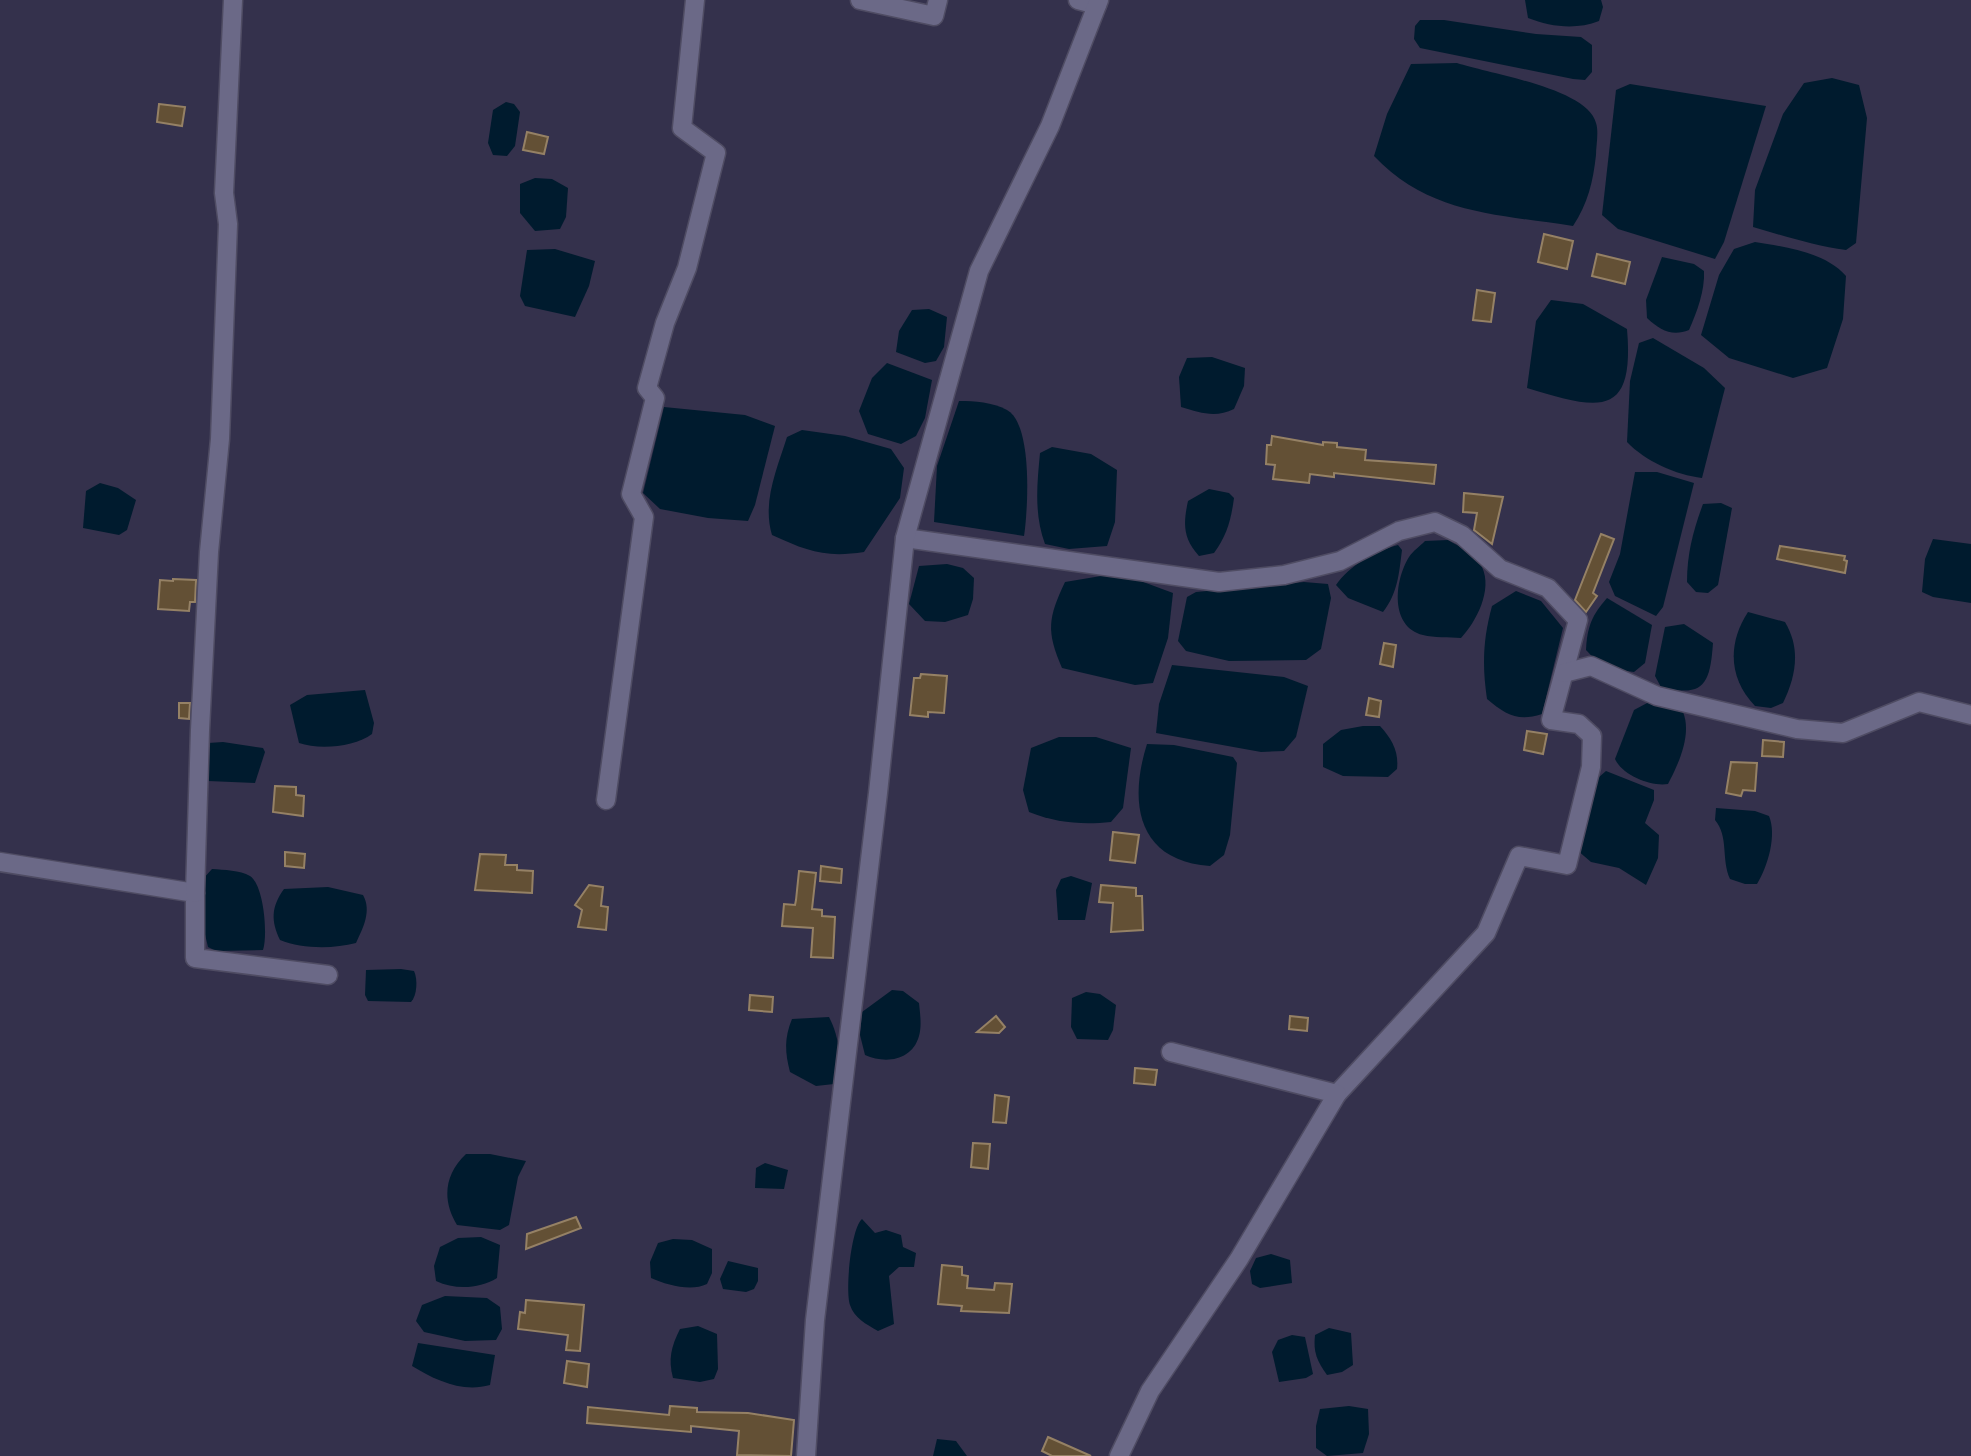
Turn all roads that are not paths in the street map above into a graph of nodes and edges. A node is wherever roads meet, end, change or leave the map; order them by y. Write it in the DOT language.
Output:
graph roads {
  1 [pos="233,0"];
  2 [pos="695,0"];
  3 [pos="860,0"];
  4 [pos="938,0"];
  5 [pos="1078,0"];
  6 [pos="1098,2"];
  7 [pos="905,538"];
  8 [pos="1563,673"];
  9 [pos="1971,715"];
  10 [pos="606,800"];
  11 [pos="0,862"];
  12 [pos="195,893"];
  13 [pos="328,975"];
  14 [pos="1171,1052"];
  15 [pos="1337,1094"];
  16 [pos="806,1456"];
  17 [pos="1119,1456"];
  1 -- 12 [label="street"];
  2 -- 10 [label="street"];
  3 -- 4 [label="street"];
  5 -- 6 [label="street"];
  6 -- 7 [label="street"];
  7 -- 8 [label="street"];
  7 -- 16 [label="street"];
  8 -- 9 [label="street"];
  8 -- 15 [label="street"];
  11 -- 12 [label="street"];
  12 -- 13 [label="street"];
  14 -- 15 [label="street"];
  15 -- 17 [label="street"];
}
